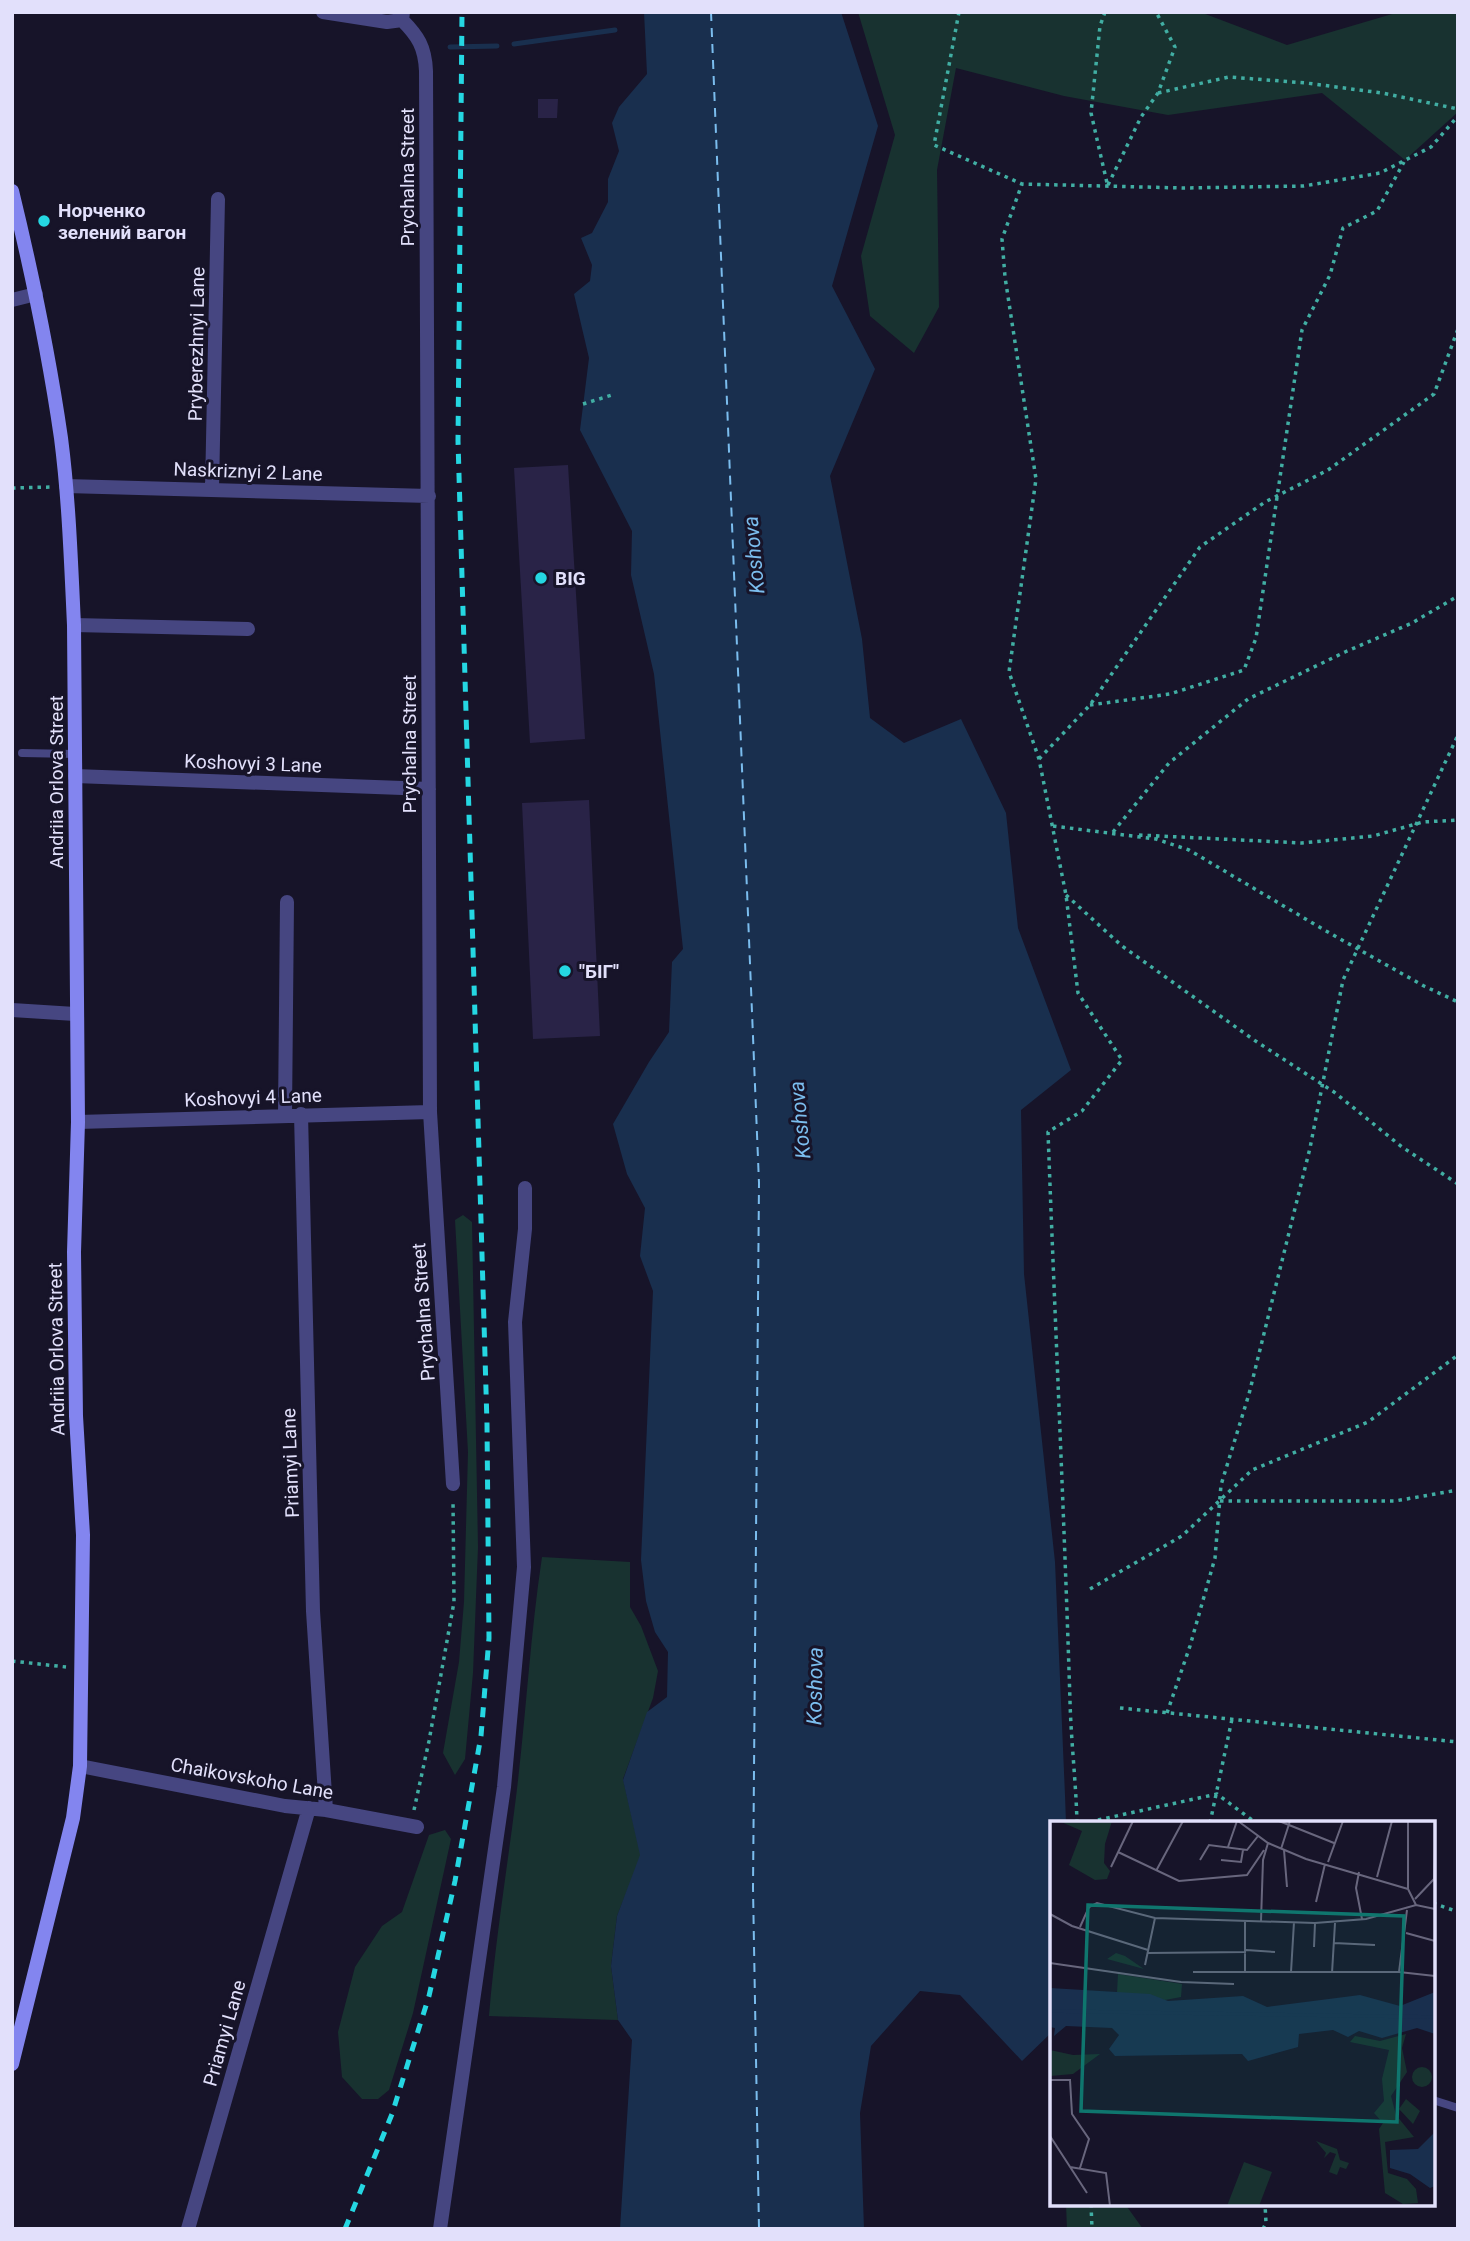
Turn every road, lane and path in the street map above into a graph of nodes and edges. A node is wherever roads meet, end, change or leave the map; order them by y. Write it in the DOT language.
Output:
graph roads {
  1 [pos="323,12"];
  2 [pos="959,12"];
  3 [pos="1105,12"];
  4 [pos="1156,12"];
  5 [pos="402,16"];
  6 [pos="1158,93"];
  7 [pos="1458,109"];
  8 [pos="1458,116"];
  9 [pos="1405,160"];
  10 [pos="1022,184"];
  11 [pos="1108,185"];
  12 [pos="12,191"];
  13 [pos="218,199"];
  14 [pos="36,294"];
  15 [pos="12,300"];
  16 [pos="1458,329"];
  17 [pos="612,395"];
  18 [pos="583,404"];
  19 [pos="66,486"];
  20 [pos="12,488"];
  21 [pos="212,489"];
  22 [pos="429,496"];
  23 [pos="1276,497"];
  24 [pos="1458,596"];
  25 [pos="75,625"];
  26 [pos="248,629"];
  27 [pos="1090,705"];
  28 [pos="1458,735"];
  29 [pos="22,754"];
  30 [pos="75,754"];
  31 [pos="1039,760"];
  32 [pos="75,776"];
  33 [pos="429,789"];
  34 [pos="1458,820"];
  35 [pos="1418,824"];
  36 [pos="1052,826"];
  37 [pos="1112,833"];
  38 [pos="1066,895"];
  39 [pos="287,902"];
  40 [pos="1358,948"];
  41 [pos="1458,1002"];
  42 [pos="12,1010"];
  43 [pos="75,1014"];
  44 [pos="1322,1084"];
  45 [pos="430,1112"];
  46 [pos="301,1114"];
  47 [pos="285,1115"];
  48 [pos="78,1122"];
  49 [pos="1458,1184"];
  50 [pos="525,1188"];
  51 [pos="1458,1355"];
  52 [pos="453,1484"];
  53 [pos="1458,1490"];
  54 [pos="1220,1501"];
  55 [pos="1090,1589"];
  56 [pos="12,1661"];
  57 [pos="83,1669"];
  58 [pos="1120,1708"];
  59 [pos="1167,1713"];
  60 [pos="1231,1720"];
  61 [pos="1458,1742"];
  62 [pos="80,1766"];
  63 [pos="1217,1794"];
  64 [pos="309,1808"];
  65 [pos="326,1810"];
  66 [pos="1098,1820"];
  67 [pos="1077,1821"];
  68 [pos="1210,1821"];
  69 [pos="1253,1821"];
  70 [pos="414,1826"];
  71 [pos="1435,1904"];
  72 [pos="1458,1912"];
  73 [pos="12,2064"];
  74 [pos="1435,2101"];
  75 [pos="1458,2108"];
  76 [pos="1091,2206"];
  77 [pos="1265,2206"];
  78 [pos="188,2229"];
  79 [pos="440,2229"];
  80 [pos="1092,2229"];
  81 [pos="1263,2229"];
  1 -- 5 [label="street"];
  2 -- 10 [label="path"];
  3 -- 11 [label="path"];
  4 -- 6 [label="path"];
  5 -- 22 [label="street, Prychalna Street"];
  6 -- 7 [label="path"];
  6 -- 11 [label="path"];
  8 -- 9 [label="path"];
  9 -- 11 [label="path"];
  9 -- 23 [label="path"];
  10 -- 11 [label="path"];
  10 -- 31 [label="path"];
  12 -- 14 [label="street, Andriia Orlova Street"];
  13 -- 21 [label="street, Pryberezhnyi Lane"];
  14 -- 15 [label="street"];
  14 -- 19 [label="street, Andriia Orlova Street"];
  16 -- 23 [label="path"];
  17 -- 18 [label="path"];
  19 -- 20 [label="path"];
  19 -- 21 [label="street, Naskriznyi 2 Lane"];
  19 -- 25 [label="street, Andriia Orlova Street"];
  21 -- 22 [label="street, Naskriznyi 2 Lane"];
  22 -- 33 [label="street, Prychalna Street"];
  23 -- 27 [label="path"];
  23 -- 27 [label="path"];
  24 -- 37 [label="path"];
  25 -- 26 [label="street"];
  25 -- 30 [label="street, Andriia Orlova Street"];
  27 -- 31 [label="path"];
  28 -- 35 [label="path"];
  29 -- 30 [label="lane"];
  30 -- 32 [label="street, Andriia Orlova Street"];
  31 -- 36 [label="path"];
  32 -- 33 [label="street, Koshovyi 3 Lane"];
  32 -- 43 [label="street, Andriia Orlova Street"];
  33 -- 45 [label="street, Prychalna Street"];
  34 -- 35 [label="path"];
  35 -- 37 [label="path"];
  35 -- 40 [label="path"];
  36 -- 37 [label="path"];
  36 -- 38 [label="path"];
  37 -- 40 [label="path"];
  38 -- 44 [label="path"];
  38 -- 67 [label="path"];
  39 -- 47 [label="street"];
  40 -- 41 [label="path"];
  40 -- 44 [label="path"];
  42 -- 43 [label="street"];
  43 -- 48 [label="street, Andriia Orlova Street"];
  44 -- 49 [label="path"];
  44 -- 54 [label="path"];
  45 -- 46 [label="street, Koshovyi 4 Lane"];
  45 -- 52 [label="street, Prychalna Street"];
  46 -- 47 [label="street, Koshovyi 4 Lane"];
  46 -- 65 [label="street, Priamyi Lane"];
  47 -- 48 [label="street, Koshovyi 4 Lane"];
  48 -- 57 [label="street, Andriia Orlova Street"];
  50 -- 79 [label="street"];
  51 -- 54 [label="path"];
  52 -- 70 [label="path"];
  53 -- 54 [label="path"];
  54 -- 55 [label="path"];
  54 -- 59 [label="path"];
  56 -- 57 [label="path"];
  57 -- 62 [label="street, Andriia Orlova Street"];
  58 -- 59 [label="path"];
  59 -- 60 [label="path"];
  60 -- 61 [label="path"];
  60 -- 63 [label="path"];
  62 -- 64 [label="street, Chaikovskoho Lane"];
  62 -- 73 [label="street, Andriia Orlova Street"];
  63 -- 66 [label="path"];
  63 -- 68 [label="path"];
  63 -- 69 [label="path"];
  64 -- 65 [label="street, Chaikovskoho Lane"];
  64 -- 78 [label="street, Priamyi Lane"];
  65 -- 70 [label="street, Chaikovskoho Lane"];
  71 -- 72 [label="path"];
  74 -- 75 [label="lane"];
  76 -- 80 [label="path"];
  77 -- 81 [label="path"];
}
